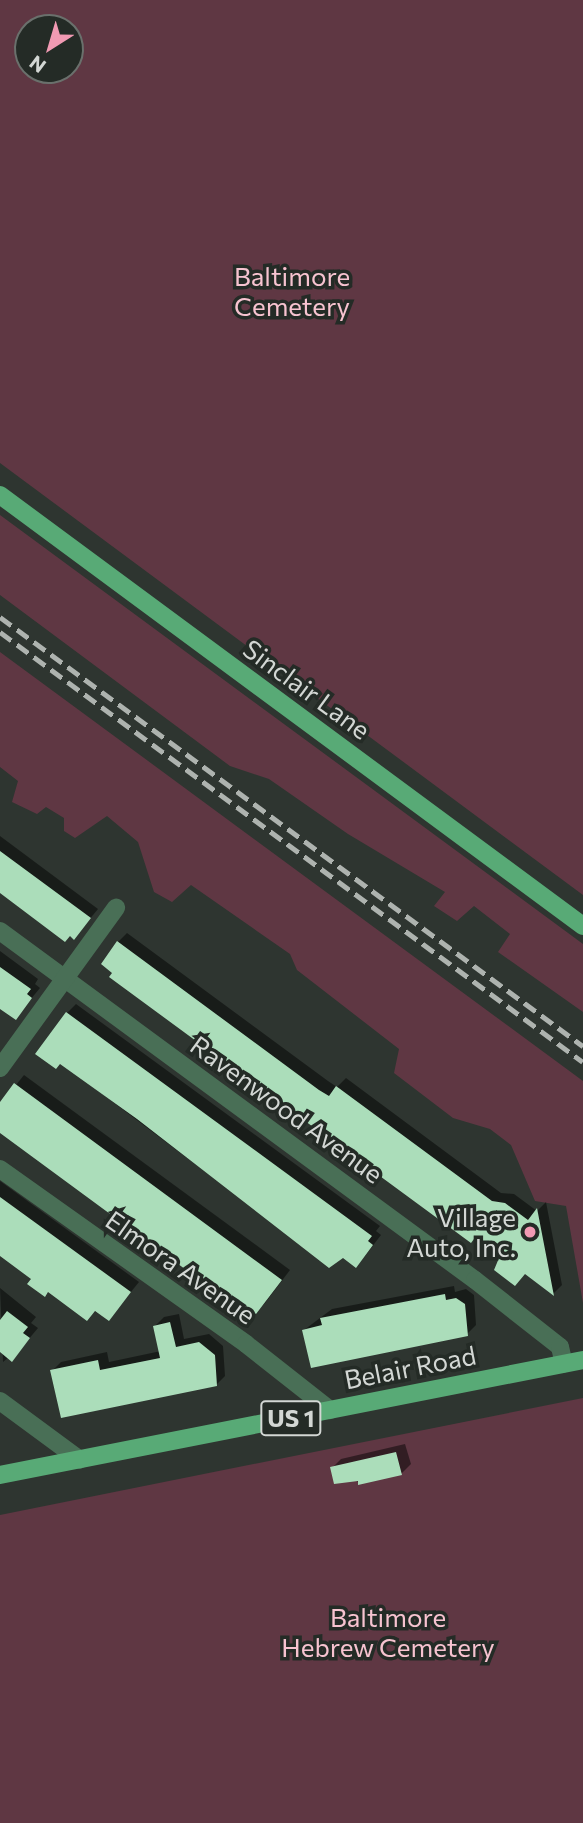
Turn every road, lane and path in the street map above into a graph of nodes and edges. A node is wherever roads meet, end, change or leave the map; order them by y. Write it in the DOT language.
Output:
graph roads {
  1 [pos="0,495"];
  2 [pos="116,908"];
  3 [pos="583,926"];
  4 [pos="0,932"];
  5 [pos="65,979"];
  6 [pos="0,1069"];
  7 [pos="0,1169"];
  8 [pos="583,1360"];
  9 [pos="564,1364"];
  10 [pos="0,1401"];
  11 [pos="330,1410"];
  12 [pos="80,1460"];
  13 [pos="0,1475"];
  1 -- 3 [label="main road, Sinclair Lane"];
  2 -- 5 [label="street"];
  4 -- 5 [label="street, Ravenwood Avenue"];
  5 -- 6 [label="street"];
  5 -- 9 [label="street, Ravenwood Avenue"];
  7 -- 11 [label="street, Elmora Avenue"];
  8 -- 9 [label="main road, Belair Road / US 1"];
  9 -- 11 [label="main road, Belair Road / US 1"];
  10 -- 12 [label="street"];
  11 -- 12 [label="main road, Belair Road / US 1"];
  12 -- 13 [label="main road, Belair Road / US 1"];
}
